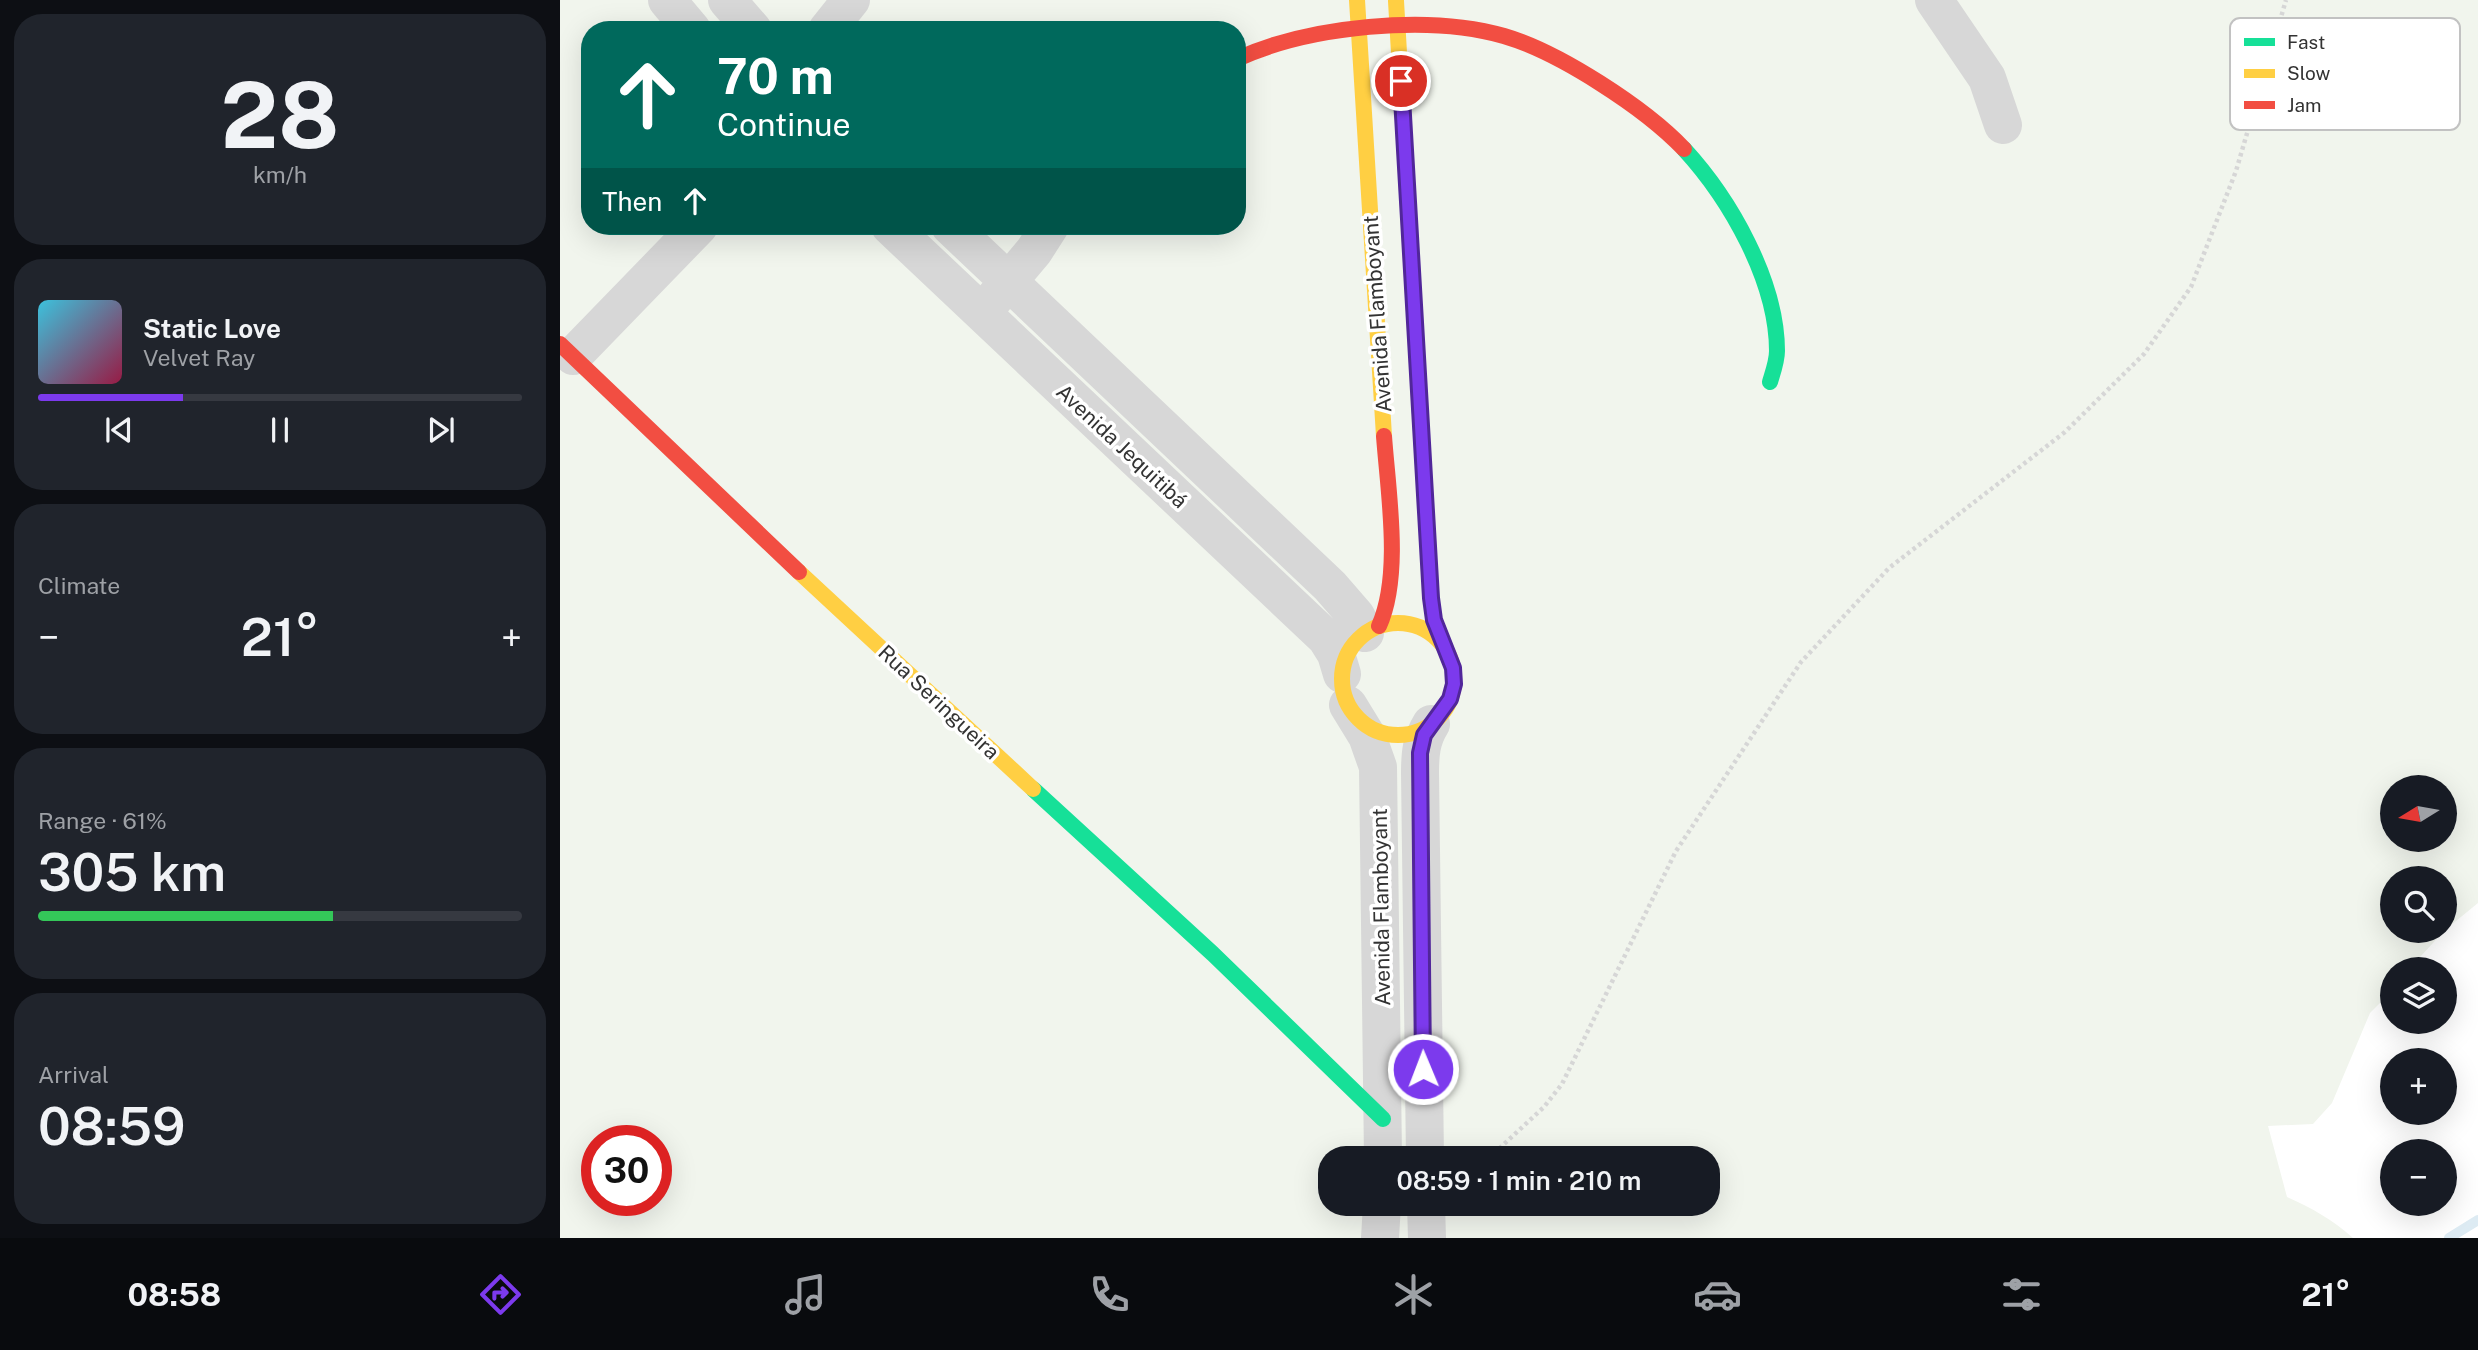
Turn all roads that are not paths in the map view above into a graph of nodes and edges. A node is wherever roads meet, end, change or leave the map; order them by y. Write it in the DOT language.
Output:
graph roads {
  1 [pos="667,0"];
  2 [pos="727,0"];
  3 [pos="851,0"];
  4 [pos="1357,0"];
  5 [pos="1396,0"];
  6 [pos="1934,0"];
  7 [pos="684,21"];
  8 [pos="745,21"];
  9 [pos="834,21"];
  10 [pos="1398,26"];
  11 [pos="1359,29"];
  12 [pos="1246,54"];
  13 [pos="2003,125"];
  14 [pos="689,235"];
  15 [pos="900,235"];
  16 [pos="959,235"];
  17 [pos="1044,235"];
  18 [pos="1008,281"];
  19 [pos="982,313"];
  20 [pos="566,350"];
  21 [pos="1770,382"];
  22 [pos="1372,630"];
  23 [pos="1447,653"];
  24 [pos="1345,689"];
  25 [pos="1431,724"];
  26 [pos="1384,1045"];
  27 [pos="1422,1046"];
  28 [pos="1322,1058"];
  29 [pos="1383,1119"];
  30 [pos="1383,1146"];
  31 [pos="1425,1146"];
  32 [pos="1381,1216"];
  33 [pos="1426,1216"];
  34 [pos="1380,1238"];
  35 [pos="1427,1238"];
  1 -- 7 [label="street"];
  2 -- 8 [label="street"];
  3 -- 9 [label="street"];
  4 -- 11 [label="street, Avenida Flamboyant"];
  5 -- 10 [label="street, Avenida Flamboyant"];
  6 -- 13 [label="street"];
  10 -- 11 [label="street"];
  10 -- 21 [label="street"];
  10 -- 23 [label="street, Avenida Flamboyant"];
  11 -- 12 [label="street"];
  11 -- 22 [label="street, Avenida Flamboyant"];
  14 -- 20 [label="street"];
  15 -- 19 [label="street, Avenida Jequitibá"];
  16 -- 18 [label="street, Avenida Jequitibá"];
  17 -- 18 [label="street"];
  18 -- 19 [label="street"];
  18 -- 22 [label="street, Avenida Jequitibá"];
  19 -- 24 [label="street, Avenida Jequitibá"];
  20 -- 28 [label="street, Rua Seringueira"];
  22 -- 23 [label="street"];
  22 -- 24 [label="street, Avenida Flamboyant"];
  23 -- 25 [label="street, Avenida Flamboyant"];
  24 -- 25 [label="street"];
  24 -- 26 [label="street, Avenida Flamboyant"];
  25 -- 27 [label="street, Avenida Flamboyant"];
  26 -- 27 [label="street"];
  26 -- 28 [label="street"];
  26 -- 29 [label="street, Avenida Flamboyant"];
  27 -- 31 [label="street, Avenida Flamboyant"];
  28 -- 29 [label="street, Rua Seringueira"];
  29 -- 30 [label="street, Avenida Flamboyant"];
  32 -- 34 [label="street"];
  33 -- 35 [label="street"];
}
